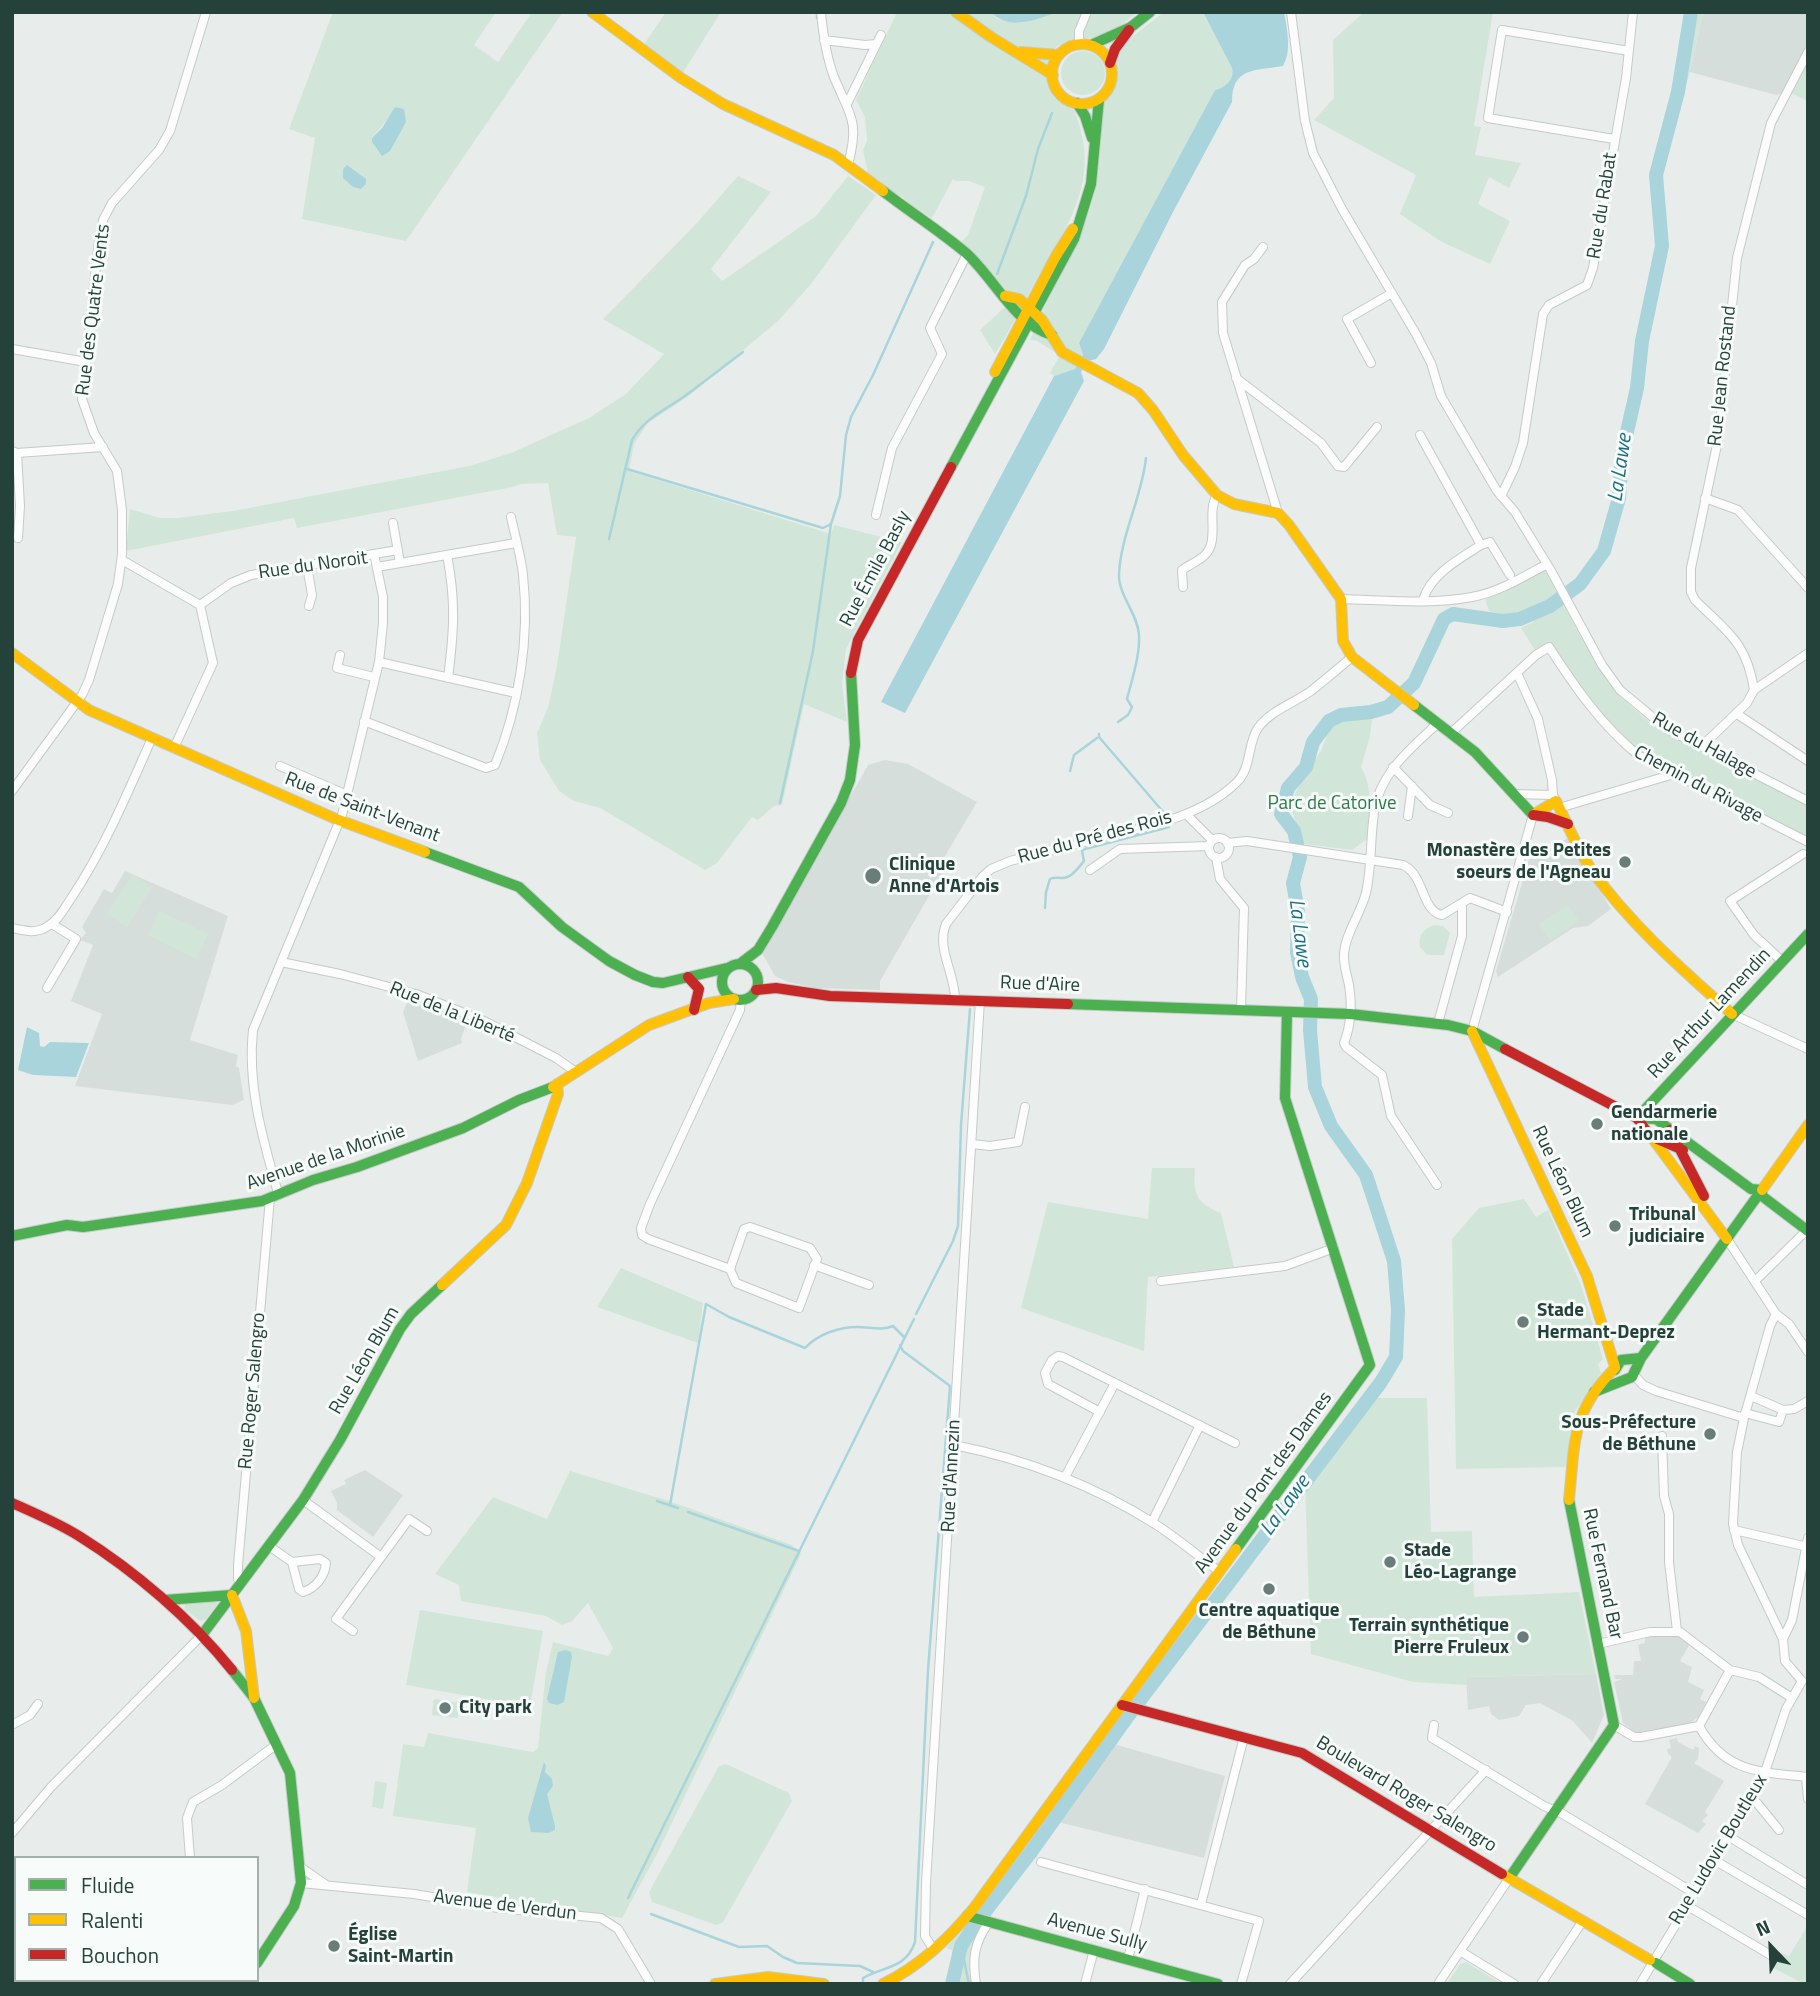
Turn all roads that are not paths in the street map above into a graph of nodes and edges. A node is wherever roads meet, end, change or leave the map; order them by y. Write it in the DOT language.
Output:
graph roads {
  1 [pos="206,12"];
  2 [pos="592,12"];
  3 [pos="821,12"];
  4 [pos="956,12"];
  5 [pos="1087,12"];
  6 [pos="1150,12"];
  7 [pos="1291,12"];
  8 [pos="1633,12"];
  9 [pos="1132,27"];
  10 [pos="881,35"];
  11 [pos="824,40"];
  12 [pos="876,44"];
  13 [pos="1079,44"];
  14 [pos="1091,45"];
  15 [pos="1629,51"];
  16 [pos="1018,52"];
  17 [pos="1808,52"];
  18 [pos="1059,55"];
  19 [pos="1111,63"];
  20 [pos="1052,75"];
  21 [pos="1099,99"];
  22 [pos="1077,103"];
  23 [pos="848,104"];
  24 [pos="1615,139"];
  25 [pos="1094,148"];
  26 [pos="848,165"];
  27 [pos="1086,205"];
  28 [pos="1263,247"];
  29 [pos="967,254"];
  30 [pos="1392,293"];
  31 [pos="1029,316"];
  32 [pos="12,349"];
  33 [pos="86,362"];
  34 [pos="1371,363"];
  35 [pos="1236,378"];
  36 [pos="1377,427"];
  37 [pos="1420,435"];
  38 [pos="964,442"];
  39 [pos="103,447"];
  40 [pos="14,452"];
  41 [pos="1217,495"];
  42 [pos="1501,496"];
  43 [pos="1705,498"];
  44 [pos="1278,513"];
  45 [pos="876,515"];
  46 [pos="512,517"];
  47 [pos="393,523"];
  48 [pos="18,538"];
  49 [pos="516,542"];
  50 [pos="1481,545"];
  51 [pos="398,550"];
  52 [pos="374,554"];
  53 [pos="447,555"];
  54 [pos="122,557"];
  55 [pos="400,563"];
  56 [pos="1547,564"];
  57 [pos="307,566"];
  58 [pos="377,567"];
  59 [pos="1515,577"];
  60 [pos="1183,587"];
  61 [pos="1808,588"];
  62 [pos="1341,599"];
  63 [pos="1423,600"];
  64 [pos="200,605"];
  65 [pos="309,606"];
  66 [pos="12,653"];
  67 [pos="1808,653"];
  68 [pos="340,655"];
  69 [pos="1352,657"];
  70 [pos="379,662"];
  71 [pos="1517,673"];
  72 [pos="374,677"];
  73 [pos="448,678"];
  74 [pos="1754,690"];
  75 [pos="516,693"];
  76 [pos="78,703"];
  77 [pos="1737,714"];
  78 [pos="364,721"];
  79 [pos="1437,724"];
  80 [pos="1450,734"];
  81 [pos="152,737"];
  82 [pos="1702,746"];
  83 [pos="174,748"];
  84 [pos="1808,761"];
  85 [pos="280,766"];
  86 [pos="1393,767"];
  87 [pos="1674,774"];
  88 [pos="1412,786"];
  89 [pos="12,791"];
  90 [pos="1514,794"];
  91 [pos="346,795"];
  92 [pos="1808,801"];
  93 [pos="1556,802"];
  94 [pos="1448,813"];
  95 [pos="1186,814"];
  96 [pos="1533,815"];
  97 [pos="1408,816"];
  98 [pos="340,821"];
  99 [pos="1568,824"];
  100 [pos="1808,842"];
  101 [pos="1211,843"];
  102 [pos="1227,843"];
  103 [pos="1803,854"];
  104 [pos="1216,857"];
  105 [pos="1371,860"];
  106 [pos="1090,870"];
  107 [pos="1462,903"];
  108 [pos="1507,912"];
  109 [pos="52,924"];
  110 [pos="12,928"];
  111 [pos="1808,934"];
  112 [pos="758,950"];
  113 [pos="281,962"];
  114 [pos="1783,962"];
  115 [pos="741,963"];
  116 [pos="727,968"];
  117 [pos="755,973"];
  118 [pos="693,975"];
  119 [pos="722,985"];
  120 [pos="47,988"];
  121 [pos="776,988"];
  122 [pos="756,990"];
  123 [pos="954,994"];
  124 [pos="737,1000"];
  125 [pos="980,1000"];
  126 [pos="709,1003"];
  127 [pos="694,1010"];
  128 [pos="1241,1010"];
  129 [pos="1287,1012"];
  130 [pos="1350,1014"];
  131 [pos="1732,1014"];
  132 [pos="1438,1023"];
  133 [pos="1472,1031"];
  134 [pos="1808,1049"];
  135 [pos="576,1072"];
  136 [pos="557,1084"];
  137 [pos="545,1091"];
  138 [pos="1025,1107"];
  139 [pos="552,1108"];
  140 [pos="1637,1118"];
  141 [pos="1808,1125"];
  142 [pos="1668,1127"];
  143 [pos="1653,1139"];
  144 [pos="972,1144"];
  145 [pos="1679,1149"];
  146 [pos="1710,1159"];
  147 [pos="1437,1185"];
  148 [pos="1759,1194"];
  149 [pos="274,1195"];
  150 [pos="1718,1224"];
  151 [pos="1807,1230"];
  152 [pos="12,1236"];
  153 [pos="1727,1239"];
  154 [pos="1334,1248"];
  155 [pos="814,1265"];
  156 [pos="730,1269"];
  157 [pos="1756,1280"];
  158 [pos="1161,1281"];
  159 [pos="869,1285"];
  160 [pos="1776,1314"];
  161 [pos="1808,1352"];
  162 [pos="1641,1358"];
  163 [pos="1620,1364"];
  164 [pos="1631,1375"];
  165 [pos="1115,1383"];
  166 [pos="1594,1392"];
  167 [pos="1751,1396"];
  168 [pos="1808,1401"];
  169 [pos="1783,1410"];
  170 [pos="1100,1412"];
  171 [pos="1745,1416"];
  172 [pos="1200,1425"];
  173 [pos="1661,1436"];
  174 [pos="1235,1443"];
  175 [pos="954,1445"];
  176 [pos="1065,1476"];
  177 [pos="303,1500"];
  178 [pos="12,1503"];
  179 [pos="1152,1522"];
  180 [pos="1734,1530"];
  181 [pos="427,1531"];
  182 [pos="1807,1544"];
  183 [pos="269,1546"];
  184 [pos="381,1557"];
  185 [pos="292,1562"];
  186 [pos="1806,1569"];
  187 [pos="1220,1572"];
  188 [pos="241,1583"];
  189 [pos="232,1595"];
  190 [pos="165,1600"];
  191 [pos="180,1600"];
  192 [pos="178,1612"];
  193 [pos="353,1631"];
  194 [pos="1677,1631"];
  195 [pos="202,1635"];
  196 [pos="1783,1639"];
  197 [pos="1598,1644"];
  198 [pos="1731,1670"];
  199 [pos="1805,1681"];
  200 [pos="254,1698"];
  201 [pos="1792,1698"];
  202 [pos="38,1704"];
  203 [pos="1124,1706"];
  204 [pos="12,1725"];
  205 [pos="1614,1725"];
  206 [pos="1434,1726"];
  207 [pos="1699,1726"];
  208 [pos="1244,1737"];
  209 [pos="277,1744"];
  210 [pos="1486,1770"];
  211 [pos="1766,1771"];
  212 [pos="1807,1777"];
  213 [pos="1808,1799"];
  214 [pos="1752,1800"];
  215 [pos="1555,1811"];
  216 [pos="1432,1829"];
  217 [pos="1779,1830"];
  218 [pos="13,1831"];
  219 [pos="1728,1836"];
  220 [pos="190,1856"];
  221 [pos="1714,1860"];
  222 [pos="1041,1862"];
  223 [pos="300,1875"];
  224 [pos="1510,1877"];
  225 [pos="325,1884"];
  226 [pos="1808,1885"];
  227 [pos="1145,1889"];
  228 [pos="1694,1893"];
  229 [pos="1201,1904"];
  230 [pos="1686,1905"];
  231 [pos="1808,1915"];
  232 [pos="969,1917"];
  233 [pos="988,1922"];
  234 [pos="1582,1922"];
  235 [pos="933,1949"];
  236 [pos="1094,1951"];
  237 [pos="1460,1951"];
  238 [pos="1774,1957"];
  239 [pos="1128,1959"];
  240 [pos="259,1960"];
  241 [pos="1653,1962"];
  242 [pos="774,1980"];
  243 [pos="652,1984"];
  244 [pos="715,1984"];
  245 [pos="824,1984"];
  246 [pos="883,1984"];
  247 [pos="976,1984"];
  248 [pos="1085,1984"];
  249 [pos="1218,1984"];
  250 [pos="1241,1984"];
  251 [pos="1290,1984"];
  252 [pos="1438,1984"];
  253 [pos="1514,1984"];
  254 [pos="1541,1984"];
  255 [pos="1640,1984"];
  256 [pos="1690,1984"];
  1 -- 33 [label="street, Rue des Quatre Vents"];
  2 -- 26 [label="street"];
  3 -- 11 [label="street"];
  4 -- 16 [label="street"];
  5 -- 13 [label="street"];
  6 -- 9 [label="street"];
  7 -- 30 [label="street, Rue du Halage"];
  8 -- 15 [label="street, Rue du Rabat"];
  9 -- 14 [label="street"];
  9 -- 19 [label="street"];
  10 -- 12 [label="street"];
  11 -- 12 [label="street"];
  11 -- 23 [label="street"];
  12 -- 23 [label="street"];
  13 -- 14 [label="street"];
  13 -- 18 [label="street"];
  14 -- 19 [label="street"];
  15 -- 24 [label="street, Rue du Rabat"];
  15 -- 24 [label="street"];
  16 -- 18 [label="street"];
  16 -- 20 [label="street"];
  17 -- 43 [label="street, Rue Jean Rostand"];
  18 -- 20 [label="street"];
  19 -- 21 [label="street"];
  20 -- 22 [label="street"];
  21 -- 22 [label="street"];
  21 -- 25 [label="street, Rue Émile Basly"];
  22 -- 25 [label="street"];
  23 -- 26 [label="street"];
  24 -- 42 [label="street, Rue du Rabat"];
  25 -- 27 [label="street, Rue Émile Basly"];
  26 -- 29 [label="street"];
  27 -- 31 [label="street, Rue Émile Basly"];
  27 -- 31 [label="street, Rue Émile Basly"];
  28 -- 35 [label="street"];
  29 -- 31 [label="street"];
  29 -- 45 [label="street"];
  30 -- 34 [label="street"];
  30 -- 42 [label="street, Rue du Halage"];
  31 -- 38 [label="street, Rue Émile Basly"];
  31 -- 38 [label="street, Rue Émile Basly"];
  31 -- 41 [label="street"];
  32 -- 33 [label="street"];
  33 -- 39 [label="street, Rue des Quatre Vents"];
  35 -- 36 [label="street"];
  35 -- 44 [label="street"];
  37 -- 50 [label="street"];
  38 -- 112 [label="street, Rue Émile Basly"];
  39 -- 40 [label="street"];
  39 -- 54 [label="street, Rue des Quatre Vents"];
  40 -- 48 [label="street"];
  41 -- 44 [label="street"];
  41 -- 60 [label="street"];
  42 -- 56 [label="street, Rue du Halage"];
  43 -- 61 [label="street"];
  43 -- 74 [label="street, Rue Jean Rostand"];
  44 -- 62 [label="street"];
  46 -- 49 [label="street"];
  47 -- 51 [label="street"];
  49 -- 53 [label="street"];
  49 -- 75 [label="street"];
  50 -- 59 [label="street"];
  50 -- 63 [label="street"];
  51 -- 52 [label="street"];
  51 -- 55 [label="street"];
  52 -- 57 [label="street, Rue du Noroit"];
  52 -- 58 [label="street, Rue du Noroit"];
  53 -- 55 [label="street"];
  53 -- 73 [label="street"];
  54 -- 64 [label="street"];
  54 -- 76 [label="street, Rue des Quatre Vents"];
  55 -- 58 [label="street"];
  56 -- 59 [label="street"];
  56 -- 82 [label="street, Rue du Halage"];
  57 -- 64 [label="street, Rue du Noroit"];
  57 -- 65 [label="street"];
  58 -- 70 [label="street, Rue du Noroit"];
  59 -- 63 [label="street"];
  62 -- 63 [label="street"];
  62 -- 69 [label="street"];
  64 -- 83 [label="street"];
  66 -- 76 [label="street, Rue de Saint-Venant"];
  67 -- 74 [label="street"];
  68 -- 72 [label="street"];
  69 -- 79 [label="street"];
  69 -- 95 [label="street, Rue du Pré des Rois"];
  70 -- 72 [label="street, Rue du Noroit"];
  70 -- 73 [label="street"];
  71 -- 80 [label="street"];
  71 -- 87 [label="street, Chemin du Rivage"];
  71 -- 93 [label="street"];
  72 -- 78 [label="street, Rue du Noroit"];
  73 -- 75 [label="street"];
  74 -- 77 [label="street"];
  75 -- 78 [label="street"];
  76 -- 81 [label="street, Rue de Saint-Venant"];
  76 -- 89 [label="street, Rue des Quatre Vents"];
  77 -- 82 [label="street"];
  77 -- 84 [label="street"];
  78 -- 91 [label="street, Rue du Noroit"];
  79 -- 80 [label="street"];
  79 -- 86 [label="street"];
  80 -- 90 [label="street"];
  81 -- 83 [label="street, Rue de Saint-Venant"];
  81 -- 109 [label="street"];
  82 -- 92 [label="street, Rue du Halage"];
  83 -- 98 [label="street, Rue de Saint-Venant"];
  85 -- 91 [label="street"];
  86 -- 88 [label="street"];
  86 -- 105 [label="street"];
  87 -- 93 [label="street"];
  87 -- 100 [label="street, Chemin du Rivage"];
  88 -- 94 [label="street"];
  88 -- 97 [label="street"];
  90 -- 93 [label="street"];
  90 -- 96 [label="street"];
  91 -- 98 [label="street, Rue du Noroit"];
  93 -- 96 [label="street"];
  93 -- 99 [label="street"];
  95 -- 101 [label="street"];
  95 -- 123 [label="street, Rue du Pré des Rois"];
  96 -- 99 [label="street"];
  96 -- 108 [label="street"];
  98 -- 113 [label="street, Rue du Noroit"];
  98 -- 118 [label="street, Rue de Saint-Venant"];
  99 -- 131 [label="street"];
  101 -- 102 [label="street"];
  101 -- 104 [label="street"];
  101 -- 106 [label="street"];
  102 -- 104 [label="street"];
  102 -- 105 [label="street"];
  103 -- 114 [label="street"];
  104 -- 128 [label="street"];
  105 -- 107 [label="street"];
  105 -- 130 [label="street"];
  107 -- 108 [label="street"];
  107 -- 132 [label="street"];
  108 -- 133 [label="street"];
  109 -- 110 [label="street"];
  109 -- 120 [label="street"];
  111 -- 114 [label="street, Rue Arthur Lamendin"];
  112 -- 115 [label="street, Rue Émile Basly"];
  112 -- 117 [label="street, Rue Émile Basly"];
  113 -- 135 [label="street, Rue de la Liberté"];
  113 -- 149 [label="street, Rue Roger Salengro"];
  114 -- 131 [label="street, Rue Arthur Lamendin"];
  115 -- 116 [label="street"];
  115 -- 117 [label="street"];
  116 -- 118 [label="street, Rue de Saint-Venant"];
  116 -- 119 [label="street"];
  117 -- 121 [label="street, Rue d'Aire"];
  117 -- 122 [label="street"];
  118 -- 119 [label="street, Rue de Saint-Venant"];
  118 -- 127 [label="street"];
  119 -- 124 [label="street"];
  119 -- 126 [label="street"];
  121 -- 122 [label="street, Rue d'Aire"];
  121 -- 123 [label="street, Rue d'Aire"];
  122 -- 124 [label="street"];
  123 -- 125 [label="street, Rue d'Aire"];
  124 -- 126 [label="street"];
  124 -- 156 [label="street"];
  125 -- 128 [label="street, Rue d'Aire"];
  125 -- 144 [label="street, Rue d'Annezin"];
  126 -- 127 [label="street"];
  127 -- 135 [label="street"];
  128 -- 129 [label="street, Rue d'Aire"];
  129 -- 130 [label="street, Rue d'Aire"];
  129 -- 154 [label="street, Avenue du Pont des Dames"];
  130 -- 132 [label="street"];
  130 -- 147 [label="street"];
  131 -- 134 [label="street"];
  131 -- 140 [label="street, Rue Arthur Lamendin"];
  132 -- 133 [label="street"];
  133 -- 140 [label="street"];
  133 -- 163 [label="street, Rue Léon Blum"];
  135 -- 136 [label="street"];
  136 -- 137 [label="street, Avenue de la Morinie"];
  136 -- 139 [label="street, Rue Léon Blum"];
  137 -- 139 [label="street"];
  137 -- 149 [label="street, Avenue de la Morinie"];
  138 -- 144 [label="street"];
  139 -- 177 [label="street, Rue Léon Blum"];
  140 -- 142 [label="street"];
  140 -- 143 [label="street"];
  141 -- 148 [label="street"];
  142 -- 145 [label="street"];
  142 -- 146 [label="street"];
  143 -- 145 [label="street"];
  143 -- 150 [label="street"];
  144 -- 175 [label="street, Rue d'Annezin"];
  145 -- 146 [label="street"];
  145 -- 150 [label="street"];
  146 -- 148 [label="street"];
  148 -- 151 [label="street"];
  148 -- 153 [label="street"];
  149 -- 152 [label="street, Avenue de la Morinie"];
  149 -- 188 [label="street, Rue Roger Salengro"];
  150 -- 153 [label="street"];
  151 -- 157 [label="street"];
  153 -- 157 [label="street"];
  153 -- 162 [label="street"];
  154 -- 158 [label="street"];
  154 -- 187 [label="street, Avenue du Pont des Dames"];
  155 -- 156 [label="street"];
  155 -- 156 [label="street"];
  155 -- 159 [label="street"];
  157 -- 160 [label="street"];
  160 -- 161 [label="street"];
  160 -- 167 [label="street"];
  162 -- 163 [label="street"];
  162 -- 164 [label="street"];
  163 -- 164 [label="street"];
  163 -- 164 [label="street"];
  163 -- 166 [label="street, Rue Fernand Bar"];
  164 -- 166 [label="street"];
  164 -- 171 [label="street"];
  165 -- 170 [label="street"];
  165 -- 170 [label="street"];
  165 -- 172 [label="street"];
  166 -- 197 [label="street, Rue Fernand Bar"];
  167 -- 169 [label="street"];
  167 -- 171 [label="street"];
  168 -- 169 [label="street"];
  169 -- 171 [label="street"];
  170 -- 176 [label="street"];
  171 -- 180 [label="street"];
  172 -- 174 [label="street"];
  172 -- 179 [label="street"];
  173 -- 194 [label="street"];
  175 -- 176 [label="street"];
  175 -- 235 [label="street, Rue d'Annezin"];
  176 -- 179 [label="street"];
  177 -- 183 [label="street, Rue Léon Blum"];
  177 -- 184 [label="street"];
  178 -- 190 [label="street"];
  179 -- 187 [label="street"];
  180 -- 182 [label="street"];
  180 -- 196 [label="street"];
  181 -- 184 [label="street"];
  182 -- 186 [label="street"];
  183 -- 185 [label="street"];
  183 -- 188 [label="street, Rue Léon Blum"];
  184 -- 193 [label="street"];
  185 -- 185 [label="street"];
  186 -- 196 [label="street"];
  187 -- 203 [label="street, Avenue du Pont des Dames"];
  188 -- 189 [label="street, Rue Léon Blum"];
  189 -- 191 [label="street"];
  189 -- 195 [label="street, Rue Léon Blum"];
  189 -- 200 [label="street"];
  190 -- 191 [label="street"];
  190 -- 192 [label="street"];
  191 -- 192 [label="street"];
  192 -- 195 [label="street"];
  194 -- 197 [label="street"];
  194 -- 198 [label="street"];
  195 -- 200 [label="street"];
  195 -- 218 [label="street"];
  196 -- 199 [label="street"];
  197 -- 205 [label="street, Rue Fernand Bar"];
  198 -- 201 [label="street"];
  198 -- 207 [label="street"];
  199 -- 201 [label="street, Rue Ludovic Boutleux"];
  200 -- 209 [label="street"];
  201 -- 211 [label="street, Rue Ludovic Boutleux"];
  202 -- 204 [label="street"];
  203 -- 208 [label="street, Boulevard Roger Salengro"];
  203 -- 232 [label="street, Avenue du Pont des Dames"];
  205 -- 207 [label="street"];
  205 -- 215 [label="street"];
  206 -- 210 [label="street"];
  207 -- 211 [label="street"];
  208 -- 216 [label="street, Boulevard Roger Salengro"];
  208 -- 229 [label="street"];
  209 -- 220 [label="street"];
  209 -- 223 [label="street"];
  210 -- 215 [label="street"];
  210 -- 216 [label="street"];
  211 -- 212 [label="street"];
  211 -- 214 [label="street, Rue Ludovic Boutleux"];
  212 -- 213 [label="street"];
  214 -- 217 [label="street"];
  214 -- 219 [label="street, Rue Ludovic Boutleux"];
  215 -- 224 [label="street"];
  215 -- 228 [label="street"];
  216 -- 224 [label="street, Boulevard Roger Salengro"];
  216 -- 251 [label="street"];
  219 -- 221 [label="street, Rue Ludovic Boutleux"];
  219 -- 226 [label="street"];
  221 -- 228 [label="street, Rue Ludovic Boutleux"];
  221 -- 231 [label="street"];
  222 -- 227 [label="street"];
  223 -- 225 [label="street, Avenue de Verdun"];
  223 -- 225 [label="street, Avenue de Verdun"];
  223 -- 240 [label="street"];
  224 -- 234 [label="street, Boulevard Roger Salengro"];
  224 -- 237 [label="street"];
  225 -- 243 [label="street, Avenue de Verdun"];
  227 -- 229 [label="street"];
  227 -- 239 [label="street"];
  228 -- 230 [label="street, Rue Ludovic Boutleux"];
  229 -- 250 [label="street"];
  230 -- 238 [label="street"];
  230 -- 241 [label="street, Rue Ludovic Boutleux"];
  232 -- 233 [label="street, Avenue Sully"];
  232 -- 235 [label="street, Avenue du Pont des Dames"];
  233 -- 236 [label="street, Avenue Sully"];
  233 -- 247 [label="street"];
  234 -- 241 [label="street, Boulevard Roger Salengro"];
  234 -- 254 [label="street"];
  235 -- 246 [label="street, Avenue du Pont des Dames"];
  236 -- 239 [label="street, Avenue Sully"];
  236 -- 248 [label="street"];
  237 -- 252 [label="street"];
  237 -- 253 [label="street"];
  239 -- 249 [label="street, Avenue Sully"];
  241 -- 255 [label="street, Rue Ludovic Boutleux"];
  241 -- 256 [label="street, Boulevard Roger Salengro"];
  242 -- 244 [label="street"];
  242 -- 245 [label="street"];
}
